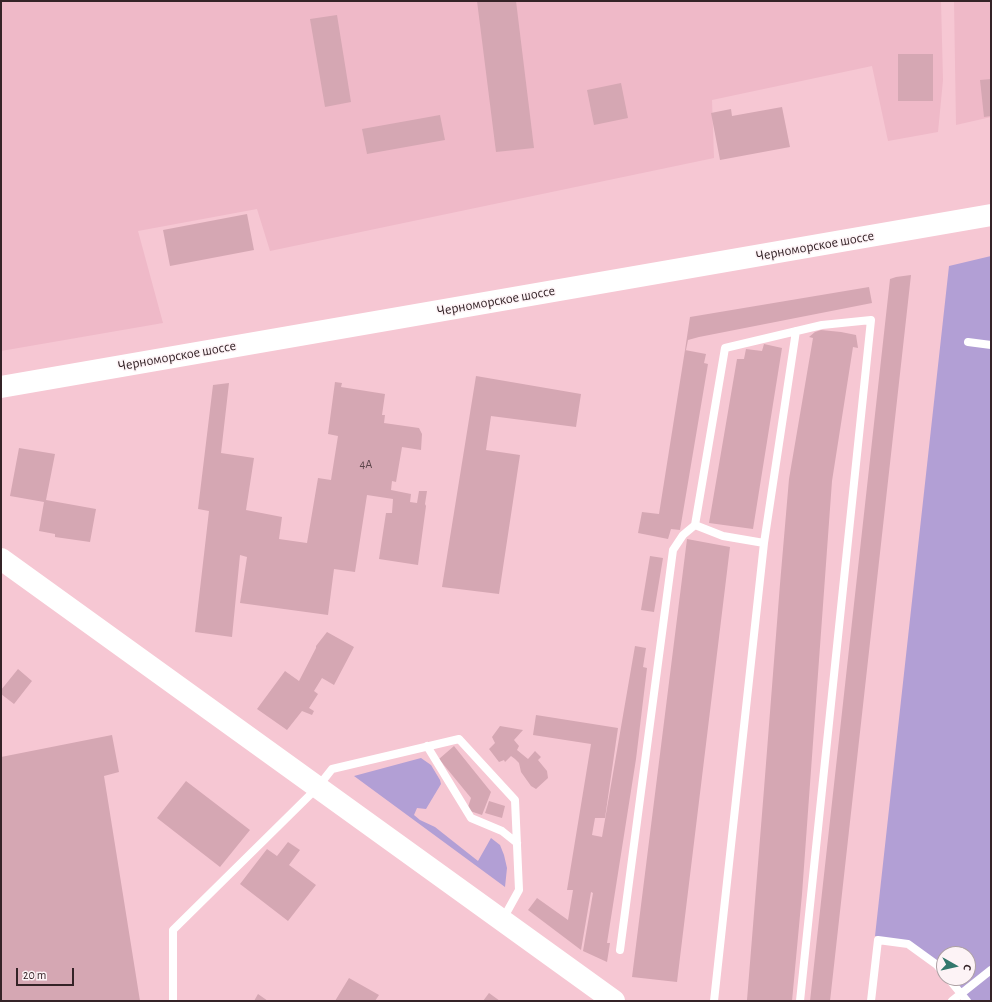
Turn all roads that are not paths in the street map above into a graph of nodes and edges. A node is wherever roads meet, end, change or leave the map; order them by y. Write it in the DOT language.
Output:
graph roads {
  1 [pos="991,215"];
  2 [pos="796,331"];
  3 [pos="968,342"];
  4 [pos="991,345"];
  5 [pos="1,387"];
  6 [pos="695,525"];
  7 [pos="764,543"];
  8 [pos="1,559"];
  9 [pos="427,746"];
  10 [pos="317,788"];
  11 [pos="517,843"];
  12 [pos="503,920"];
  13 [pos="620,950"];
  14 [pos="936,964"];
  15 [pos="991,970"];
  16 [pos="954,986"];
  17 [pos="961,994"];
  18 [pos="172,1001"];
  19 [pos="614,1001"];
  20 [pos="714,1001"];
  21 [pos="800,1001"];
  22 [pos="871,1001"];
  23 [pos="952,1001"];
  24 [pos="967,1001"];
  1 -- 5 [label="main road, Черноморское шоссе"];
  2 -- 6 [label="lane"];
  2 -- 7 [label="lane"];
  2 -- 21 [label="lane"];
  3 -- 4 [label="lane"];
  6 -- 7 [label="lane"];
  6 -- 13 [label="lane"];
  7 -- 20 [label="lane"];
  8 -- 10 [label="main road"];
  9 -- 10 [label="lane"];
  9 -- 11 [label="lane"];
  9 -- 11 [label="lane"];
  10 -- 12 [label="main road"];
  10 -- 18 [label="lane"];
  11 -- 12 [label="lane"];
  12 -- 19 [label="main road"];
  14 -- 22 [label="lane"];
  15 -- 17 [label="lane"];
  16 -- 17 [label="lane"];
  17 -- 23 [label="lane"];
  17 -- 24 [label="lane"];
}
